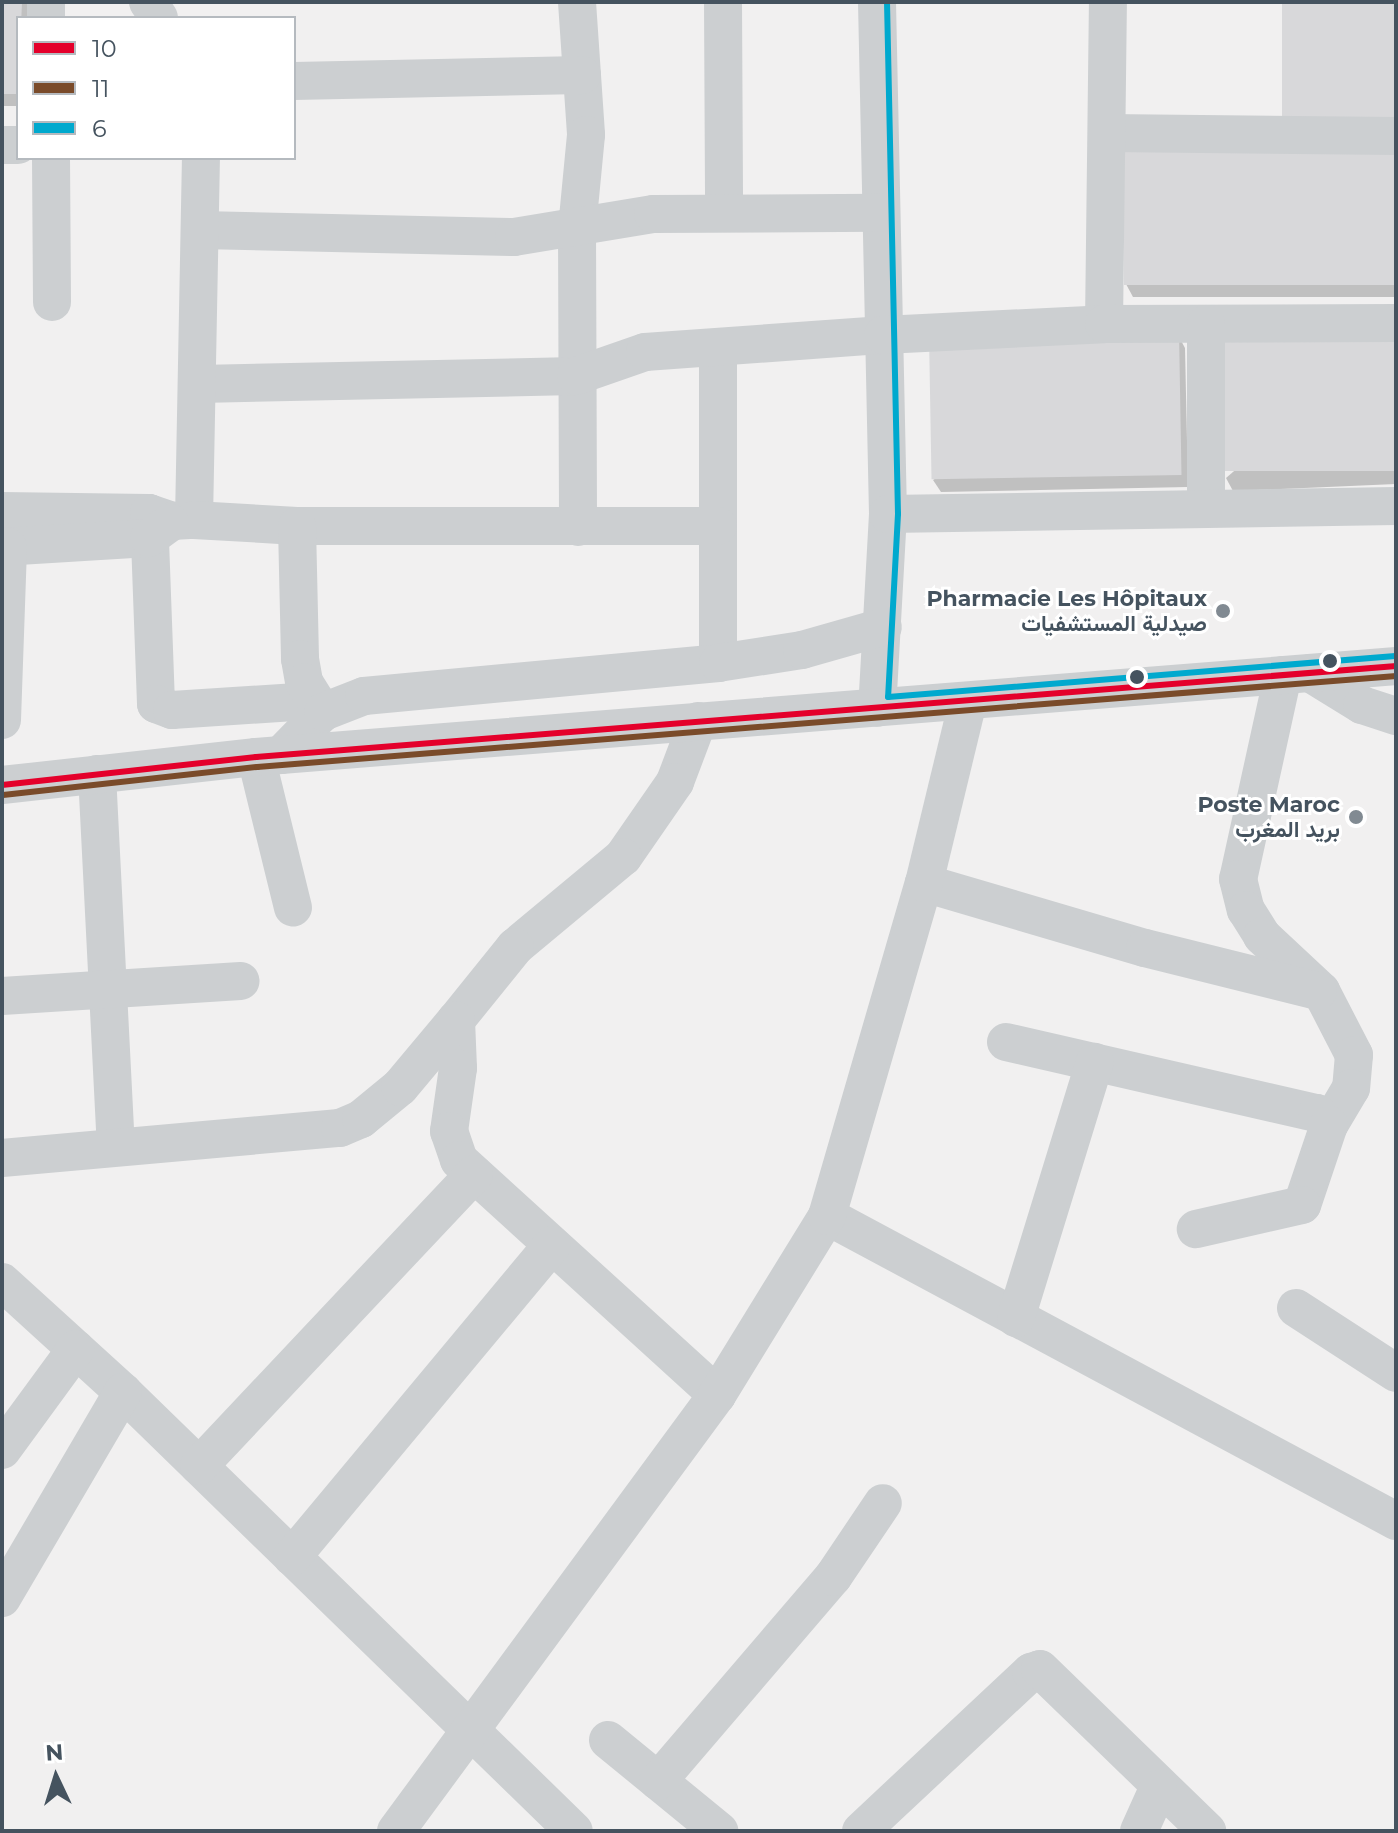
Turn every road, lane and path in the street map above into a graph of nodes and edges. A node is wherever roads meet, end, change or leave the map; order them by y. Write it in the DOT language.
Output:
graph roads {
  1 [pos="577,2"];
  2 [pos="723,2"];
  3 [pos="877,2"];
  4 [pos="1108,2"];
  5 [pos="582,75"];
  6 [pos="296,81"];
  7 [pos="1107,133"];
  8 [pos="1396,136"];
  9 [pos="51,160"];
  10 [pos="201,160"];
  11 [pos="724,212"];
  12 [pos="881,213"];
  13 [pos="577,229"];
  14 [pos="201,230"];
  15 [pos="52,302"];
  16 [pos="1396,323"];
  17 [pos="1104,324"];
  18 [pos="1206,324"];
  19 [pos="883,335"];
  20 [pos="718,349"];
  21 [pos="576,376"];
  22 [pos="199,384"];
  23 [pos="1396,506"];
  24 [pos="1206,509"];
  25 [pos="888,514"];
  26 [pos="166,523"];
  27 [pos="297,526"];
  28 [pos="718,526"];
  29 [pos="578,527"];
  30 [pos="4,535"];
  31 [pos="883,627"];
  32 [pos="718,663"];
  33 [pos="1396,666"];
  34 [pos="1297,674"];
  35 [pos="968,701"];
  36 [pos="318,706"];
  37 [pos="877,708"];
  38 [pos="1396,716"];
  39 [pos="2,720"];
  40 [pos="698,721"];
  41 [pos="269,756"];
  42 [pos="97,774"];
  43 [pos="2,785"];
  44 [pos="924,883"];
  45 [pos="293,908"];
  46 [pos="241,981"];
  47 [pos="109,989"];
  48 [pos="1321,991"];
  49 [pos="2,996"];
  50 [pos="456,1020"];
  51 [pos="1006,1042"];
  52 [pos="1095,1062"];
  53 [pos="1329,1125"];
  54 [pos="116,1147"];
  55 [pos="2,1158"];
  56 [pos="474,1174"];
  57 [pos="827,1216"];
  58 [pos="1196,1229"];
  59 [pos="552,1245"];
  60 [pos="4,1289"];
  61 [pos="1296,1308"];
  62 [pos="1016,1318"];
  63 [pos="76,1349"];
  64 [pos="1396,1373"];
  65 [pos="123,1392"];
  66 [pos="717,1395"];
  67 [pos="2,1450"];
  68 [pos="199,1466"];
  69 [pos="883,1503"];
  70 [pos="1396,1521"];
  71 [pos="292,1557"];
  72 [pos="2,1598"];
  73 [pos="467,1728"];
  74 [pos="608,1740"];
  75 [pos="658,1781"];
  76 [pos="1158,1789"];
  77 [pos="396,1831"];
  78 [pos="574,1831"];
  79 [pos="719,1831"];
  80 [pos="861,1831"];
  81 [pos="1139,1831"];
  82 [pos="1207,1831"];
  1 -- 5 [label="street"];
  2 -- 11 [label="street"];
  3 -- 12 [label="street"];
  4 -- 7 [label="street"];
  5 -- 6 [label="street"];
  5 -- 13 [label="street"];
  7 -- 8 [label="street"];
  7 -- 17 [label="street"];
  9 -- 15 [label="street"];
  10 -- 14 [label="street"];
  11 -- 12 [label="street"];
  11 -- 13 [label="street"];
  12 -- 19 [label="street"];
  13 -- 14 [label="street"];
  13 -- 21 [label="street"];
  14 -- 22 [label="street"];
  16 -- 18 [label="street"];
  17 -- 18 [label="street"];
  17 -- 19 [label="street"];
  18 -- 24 [label="street"];
  19 -- 20 [label="street"];
  19 -- 25 [label="street"];
  20 -- 21 [label="street"];
  20 -- 28 [label="street"];
  21 -- 22 [label="street"];
  21 -- 29 [label="street"];
  22 -- 26 [label="street"];
  23 -- 24 [label="street"];
  24 -- 25 [label="street"];
  25 -- 31 [label="street"];
  26 -- 27 [label="street"];
  26 -- 30 [label="street"];
  26 -- 36 [label="street"];
  27 -- 29 [label="street"];
  27 -- 36 [label="street"];
  28 -- 29 [label="street"];
  28 -- 32 [label="street"];
  30 -- 39 [label="street"];
  31 -- 32 [label="street"];
  31 -- 37 [label="street"];
  32 -- 36 [label="street"];
  33 -- 34 [label="street"];
  34 -- 35 [label="street"];
  34 -- 38 [label="street"];
  34 -- 48 [label="street"];
  35 -- 37 [label="street"];
  35 -- 44 [label="street"];
  36 -- 41 [label="street"];
  37 -- 40 [label="street"];
  40 -- 41 [label="street"];
  40 -- 50 [label="street"];
  41 -- 42 [label="street"];
  41 -- 45 [label="street"];
  42 -- 43 [label="street"];
  42 -- 47 [label="street"];
  44 -- 48 [label="street"];
  44 -- 57 [label="street"];
  46 -- 47 [label="street"];
  47 -- 49 [label="street"];
  47 -- 54 [label="street"];
  48 -- 53 [label="street"];
  50 -- 54 [label="street"];
  50 -- 56 [label="street"];
  51 -- 52 [label="street"];
  52 -- 53 [label="street"];
  52 -- 62 [label="street"];
  53 -- 58 [label="street"];
  54 -- 55 [label="street"];
  56 -- 59 [label="street"];
  56 -- 68 [label="street"];
  57 -- 62 [label="street"];
  57 -- 66 [label="street"];
  59 -- 66 [label="street"];
  59 -- 71 [label="street"];
  60 -- 63 [label="street"];
  61 -- 64 [label="street"];
  62 -- 70 [label="street"];
  63 -- 65 [label="street"];
  63 -- 67 [label="street"];
  65 -- 68 [label="street"];
  65 -- 72 [label="street"];
  66 -- 73 [label="street"];
  68 -- 71 [label="street"];
  69 -- 75 [label="street"];
  71 -- 73 [label="street"];
  73 -- 77 [label="street"];
  73 -- 78 [label="street"];
  74 -- 75 [label="street"];
  75 -- 79 [label="street"];
  76 -- 80 [label="street"];
  76 -- 81 [label="street"];
  76 -- 82 [label="street"];
}
